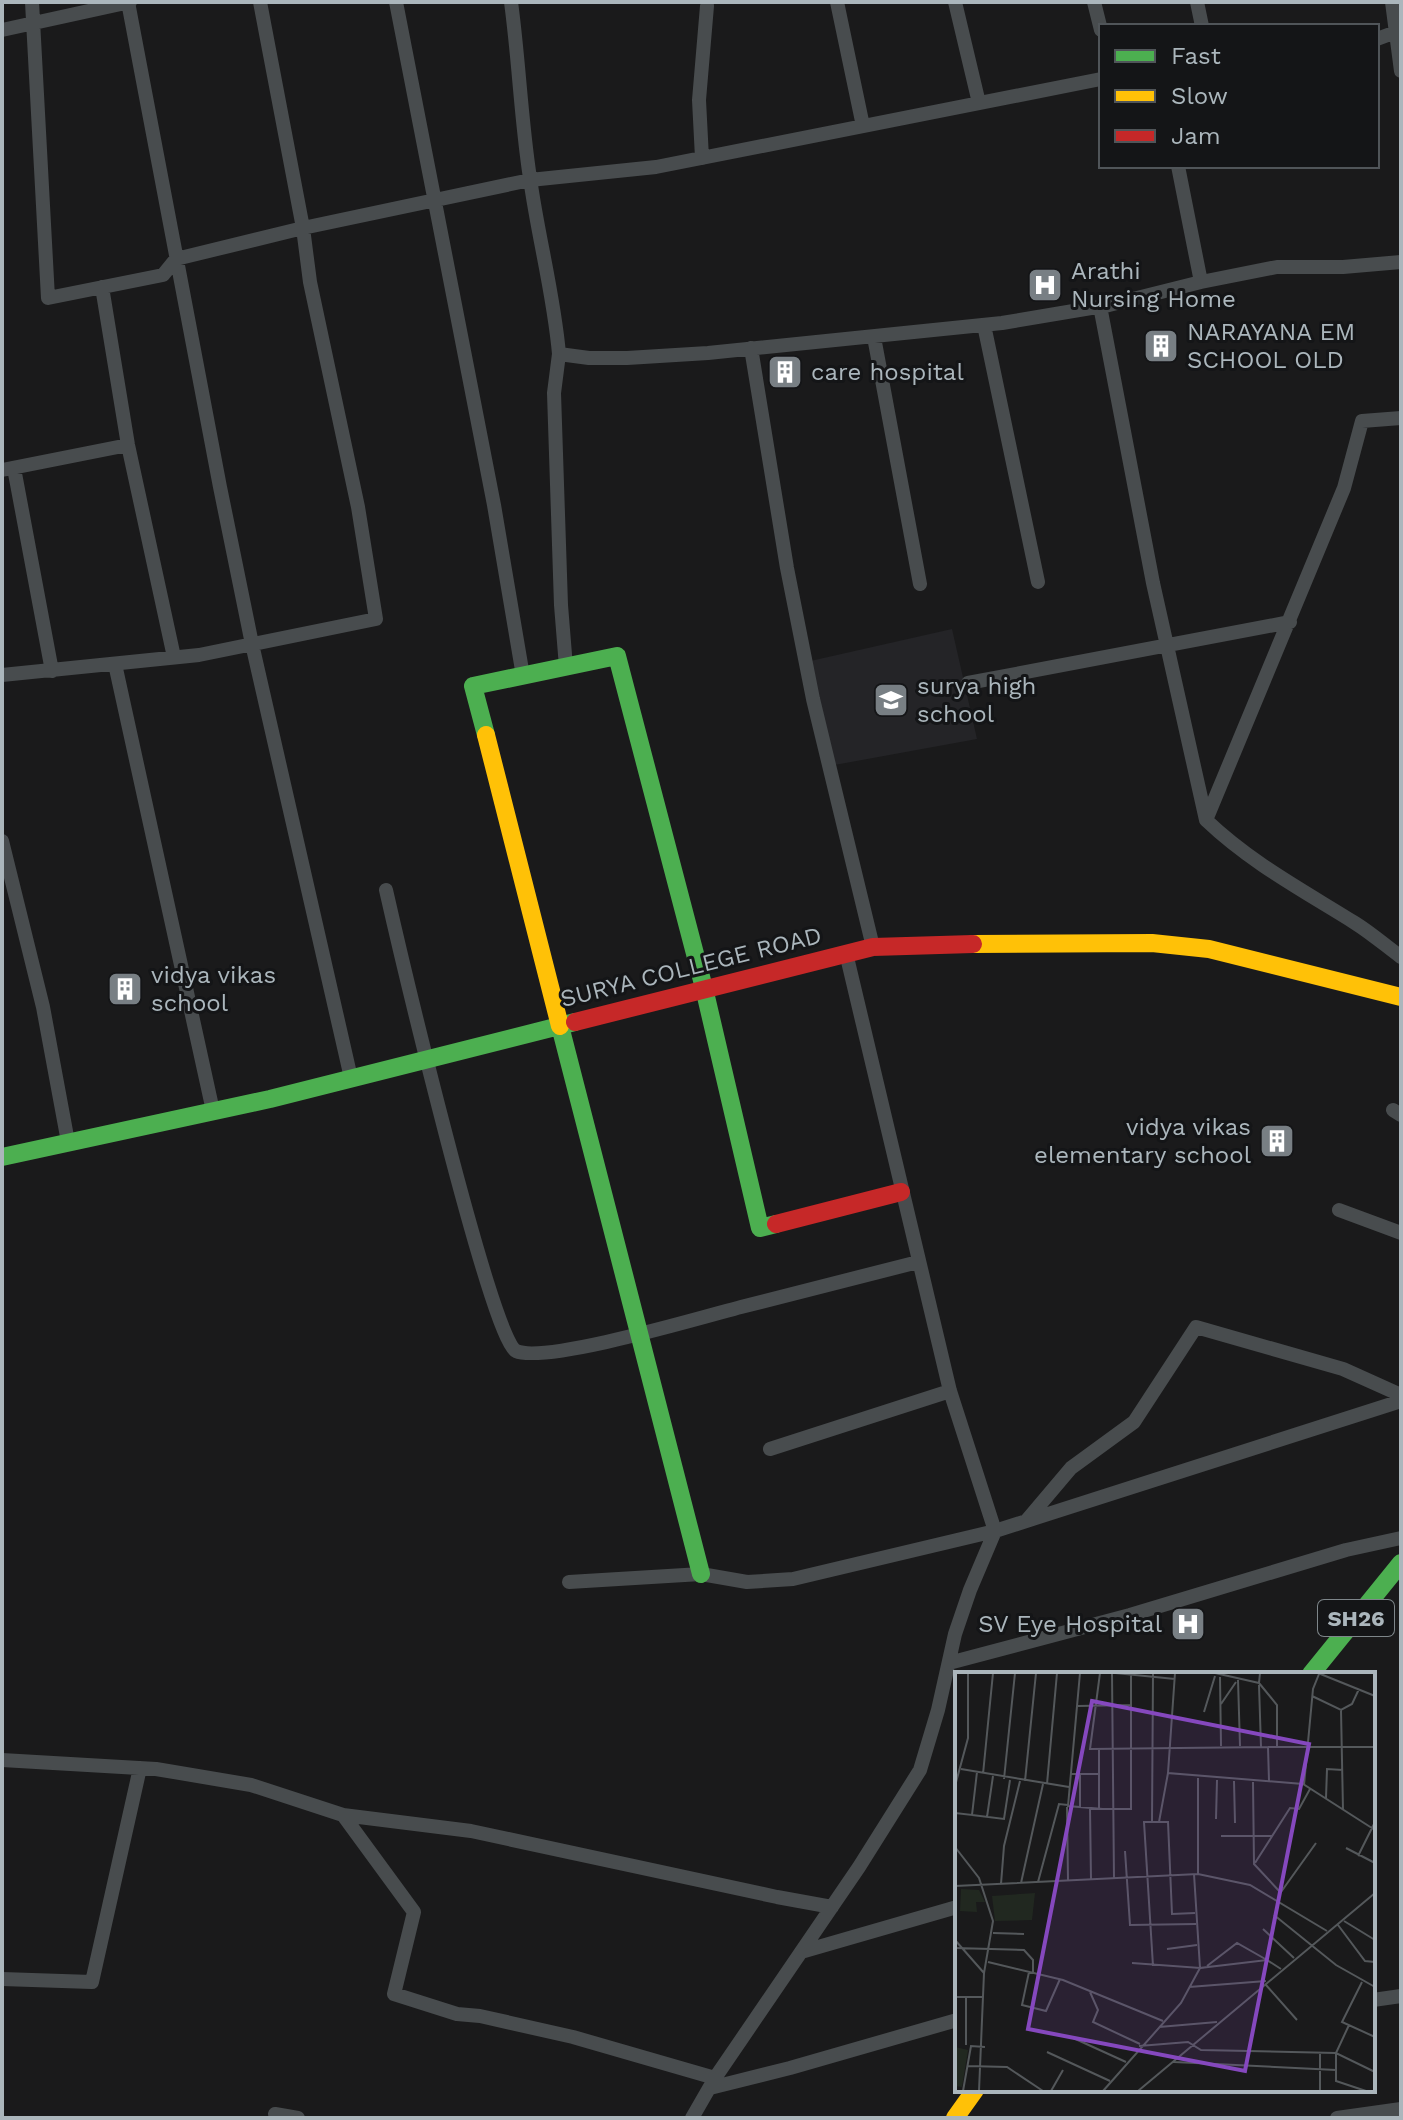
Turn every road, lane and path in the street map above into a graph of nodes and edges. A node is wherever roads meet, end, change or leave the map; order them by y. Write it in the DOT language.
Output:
graph roads {
  1 [pos="32,2"];
  2 [pos="129,2"];
  3 [pos="260,2"];
  4 [pos="396,2"];
  5 [pos="511,2"];
  6 [pos="837,2"];
  7 [pos="955,2"];
  8 [pos="1094,2"];
  9 [pos="1197,2"];
  10 [pos="1392,2"];
  11 [pos="707,6"];
  12 [pos="34,24"];
  13 [pos="1100,24"];
  14 [pos="1202,24"];
  15 [pos="2,30"];
  16 [pos="1398,31"];
  17 [pos="1379,38"];
  18 [pos="1401,71"];
  19 [pos="1099,79"];
  20 [pos="979,103"];
  21 [pos="863,126"];
  22 [pos="702,158"];
  23 [pos="1178,168"];
  24 [pos="530,180"];
  25 [pos="436,199"];
  26 [pos="303,228"];
  27 [pos="176,259"];
  28 [pos="1401,262"];
  29 [pos="1201,282"];
  30 [pos="102,287"];
  31 [pos="1100,306"];
  32 [pos="984,325"];
  33 [pos="874,337"];
  34 [pos="751,348"];
  35 [pos="559,354"];
  36 [pos="1401,418"];
  37 [pos="128,445"];
  38 [pos="8,469"];
  39 [pos="1038,582"];
  40 [pos="920,584"];
  41 [pos="1290,622"];
  42 [pos="252,644"];
  43 [pos="1168,647"];
  44 [pos="174,657"];
  45 [pos="115,664"];
  46 [pos="566,667"];
  47 [pos="52,671"];
  48 [pos="2,675"];
  49 [pos="523,676"];
  50 [pos="968,683"];
  51 [pos="1206,820"];
  52 [pos="2,841"];
  53 [pos="386,890"];
  54 [pos="873,947"];
  55 [pos="846,953"];
  56 [pos="1401,957"];
  57 [pos="704,988"];
  58 [pos="1400,993"];
  59 [pos="561,1024"];
  60 [pos="425,1059"];
  61 [pos="351,1078"];
  62 [pos="213,1111"];
  63 [pos="68,1142"];
  64 [pos="2,1157"];
  65 [pos="901,1192"];
  66 [pos="1339,1210"];
  67 [pos="1401,1233"];
  68 [pos="918,1262"];
  69 [pos="640,1334"];
  70 [pos="950,1391"];
  71 [pos="1401,1398"];
  72 [pos="770,1449"];
  73 [pos="1027,1521"];
  74 [pos="995,1531"];
  75 [pos="1401,1538"];
  76 [pos="1401,1563"];
  77 [pos="701,1574"];
  78 [pos="569,1582"];
  79 [pos="949,1663"];
  80 [pos="1313,1672"];
  81 [pos="2,1760"];
  82 [pos="140,1768"];
  83 [pos="343,1815"];
  84 [pos="832,1907"];
  85 [pos="955,1908"];
  86 [pos="801,1952"];
  87 [pos="2,1979"];
  88 [pos="1401,1996"];
  89 [pos="1375,2000"];
  90 [pos="955,2021"];
  91 [pos="712,2083"];
  92 [pos="974,2092"];
  93 [pos="1401,2109"];
  94 [pos="275,2114"];
  95 [pos="298,2118"];
  96 [pos="692,2118"];
  97 [pos="955,2118"];
  98 [pos="1337,2118"];
  1 -- 12 [label="street"];
  2 -- 12 [label="street"];
  2 -- 27 [label="street"];
  3 -- 26 [label="street"];
  4 -- 25 [label="street"];
  5 -- 24 [label="street"];
  6 -- 21 [label="street"];
  7 -- 20 [label="street"];
  8 -- 13 [label="street"];
  9 -- 14 [label="street"];
  10 -- 16 [label="street"];
  11 -- 22 [label="street"];
  12 -- 15 [label="street"];
  12 -- 30 [label="street"];
  16 -- 17 [label="street"];
  16 -- 18 [label="street"];
  19 -- 20 [label="street"];
  20 -- 21 [label="street"];
  21 -- 22 [label="street"];
  22 -- 24 [label="street"];
  23 -- 29 [label="street"];
  24 -- 25 [label="street"];
  24 -- 35 [label="street"];
  25 -- 26 [label="street"];
  25 -- 49 [label="street"];
  26 -- 27 [label="street"];
  26 -- 42 [label="street"];
  27 -- 30 [label="street"];
  27 -- 42 [label="street"];
  28 -- 29 [label="street"];
  29 -- 31 [label="street"];
  30 -- 37 [label="street"];
  31 -- 32 [label="street"];
  31 -- 43 [label="street"];
  32 -- 33 [label="street"];
  32 -- 39 [label="street"];
  33 -- 34 [label="street"];
  33 -- 40 [label="street"];
  34 -- 35 [label="street"];
  34 -- 54 [label="street"];
  35 -- 46 [label="street"];
  36 -- 41 [label="street"];
  37 -- 38 [label="street"];
  37 -- 44 [label="street"];
  38 -- 47 [label="street"];
  41 -- 43 [label="street"];
  41 -- 51 [label="street"];
  42 -- 44 [label="street"];
  42 -- 61 [label="street"];
  43 -- 50 [label="street"];
  43 -- 51 [label="street"];
  44 -- 45 [label="street"];
  45 -- 47 [label="street"];
  45 -- 62 [label="street"];
  46 -- 49 [label="street"];
  46 -- 57 [label="street"];
  47 -- 48 [label="street"];
  49 -- 59 [label="street"];
  51 -- 56 [label="street"];
  52 -- 63 [label="street"];
  53 -- 60 [label="street"];
  54 -- 55 [label="street, SURYA COLLEGE ROAD"];
  54 -- 58 [label="street, SURYA COLLEGE ROAD"];
  55 -- 57 [label="street, SURYA COLLEGE ROAD"];
  55 -- 65 [label="street"];
  57 -- 59 [label="street, SURYA COLLEGE ROAD"];
  57 -- 65 [label="street"];
  59 -- 60 [label="street, SURYA COLLEGE ROAD"];
  59 -- 69 [label="street"];
  60 -- 61 [label="street, SURYA COLLEGE ROAD"];
  60 -- 69 [label="street"];
  61 -- 62 [label="street, SURYA COLLEGE ROAD"];
  62 -- 63 [label="street, SURYA COLLEGE ROAD"];
  63 -- 64 [label="street, SURYA COLLEGE ROAD"];
  65 -- 68 [label="street"];
  66 -- 67 [label="street"];
  68 -- 69 [label="street"];
  68 -- 70 [label="street"];
  69 -- 77 [label="street"];
  70 -- 72 [label="street"];
  70 -- 74 [label="street"];
  71 -- 73 [label="street"];
  71 -- 73 [label="street"];
  73 -- 74 [label="street"];
  74 -- 77 [label="street"];
  74 -- 79 [label="street"];
  75 -- 79 [label="street"];
  76 -- 80 [label="street, SH26"];
  77 -- 78 [label="street"];
  79 -- 84 [label="street"];
  81 -- 82 [label="street"];
  82 -- 83 [label="street"];
  82 -- 87 [label="street"];
  83 -- 84 [label="street"];
  83 -- 91 [label="street"];
  84 -- 86 [label="street"];
  85 -- 86 [label="street"];
  86 -- 91 [label="street"];
  88 -- 89 [label="street"];
  90 -- 91 [label="street"];
  91 -- 96 [label="street"];
  92 -- 97 [label="street"];
  93 -- 98 [label="street"];
  94 -- 95 [label="street"];
}
